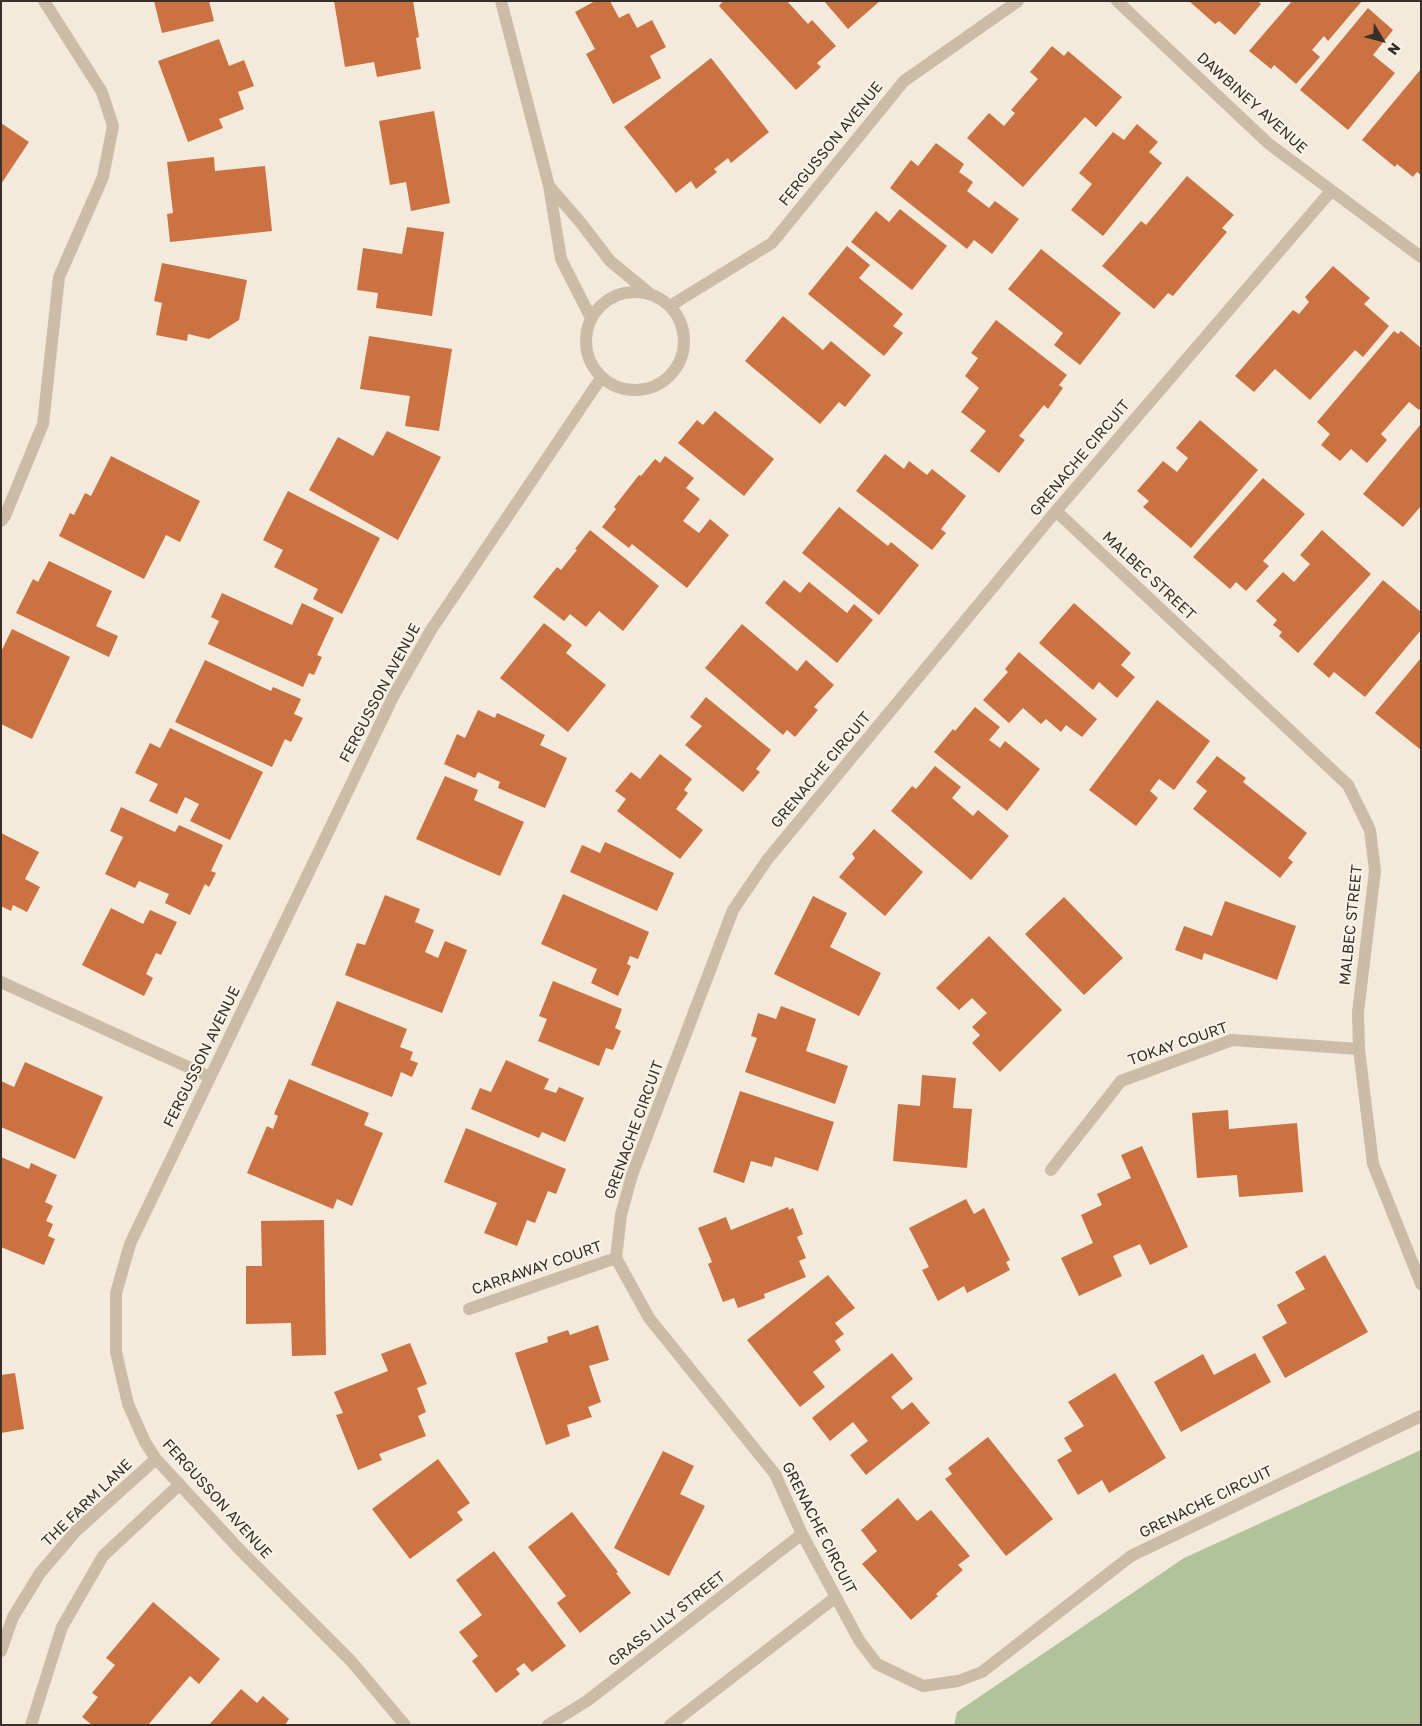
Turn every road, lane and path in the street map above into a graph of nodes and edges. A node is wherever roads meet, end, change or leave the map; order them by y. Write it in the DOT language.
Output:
graph roads {
  1 [pos="44,1"];
  2 [pos="500,1"];
  3 [pos="1018,1"];
  4 [pos="1117,1"];
  5 [pos="549,186"];
  6 [pos="1331,191"];
  7 [pos="1421,257"];
  8 [pos="649,293"];
  9 [pos="670,306"];
  10 [pos="591,318"];
  11 [pos="601,378"];
  12 [pos="1056,511"];
  13 [pos="1,521"];
  14 [pos="1,982"];
  15 [pos="1359,1049"];
  16 [pos="210,1076"];
  17 [pos="1051,1170"];
  18 [pos="616,1258"];
  19 [pos="1421,1284"];
  20 [pos="468,1309"];
  21 [pos="1421,1416"];
  22 [pos="156,1459"];
  23 [pos="180,1484"];
  24 [pos="802,1534"];
  25 [pos="836,1597"];
  26 [pos="1,1651"];
  27 [pos="32,1725"];
  28 [pos="405,1725"];
  29 [pos="548,1725"];
  30 [pos="670,1725"];
  1 -- 13 [label="street"];
  2 -- 5 [label="street"];
  3 -- 9 [label="street, FERGUSSON AVENUE"];
  4 -- 6 [label="street, DAWBINEY AVENUE"];
  5 -- 8 [label="street"];
  5 -- 10 [label="street"];
  6 -- 7 [label="street, DAWBINEY AVENUE"];
  6 -- 12 [label="street, GRENACHE CIRCUIT"];
  8 -- 9 [label="street"];
  8 -- 10 [label="street"];
  9 -- 11 [label="street"];
  10 -- 11 [label="street"];
  11 -- 16 [label="street, FERGUSSON AVENUE"];
  12 -- 15 [label="street, MALBEC STREET"];
  12 -- 18 [label="street, GRENACHE CIRCUIT"];
  14 -- 16 [label="street"];
  15 -- 17 [label="street, TOKAY COURT"];
  15 -- 19 [label="street, MALBEC STREET"];
  16 -- 22 [label="street, FERGUSSON AVENUE"];
  18 -- 20 [label="street, CARRAWAY COURT"];
  18 -- 24 [label="street, GRENACHE CIRCUIT"];
  21 -- 25 [label="street, GRENACHE CIRCUIT"];
  22 -- 23 [label="street, FERGUSSON AVENUE"];
  22 -- 26 [label="street, THE FARM LANE"];
  23 -- 27 [label="street"];
  23 -- 28 [label="street, FERGUSSON AVENUE"];
  24 -- 25 [label="street, GRENACHE CIRCUIT"];
  24 -- 29 [label="street, GRASS LILY STREET"];
  25 -- 30 [label="street"];
}
